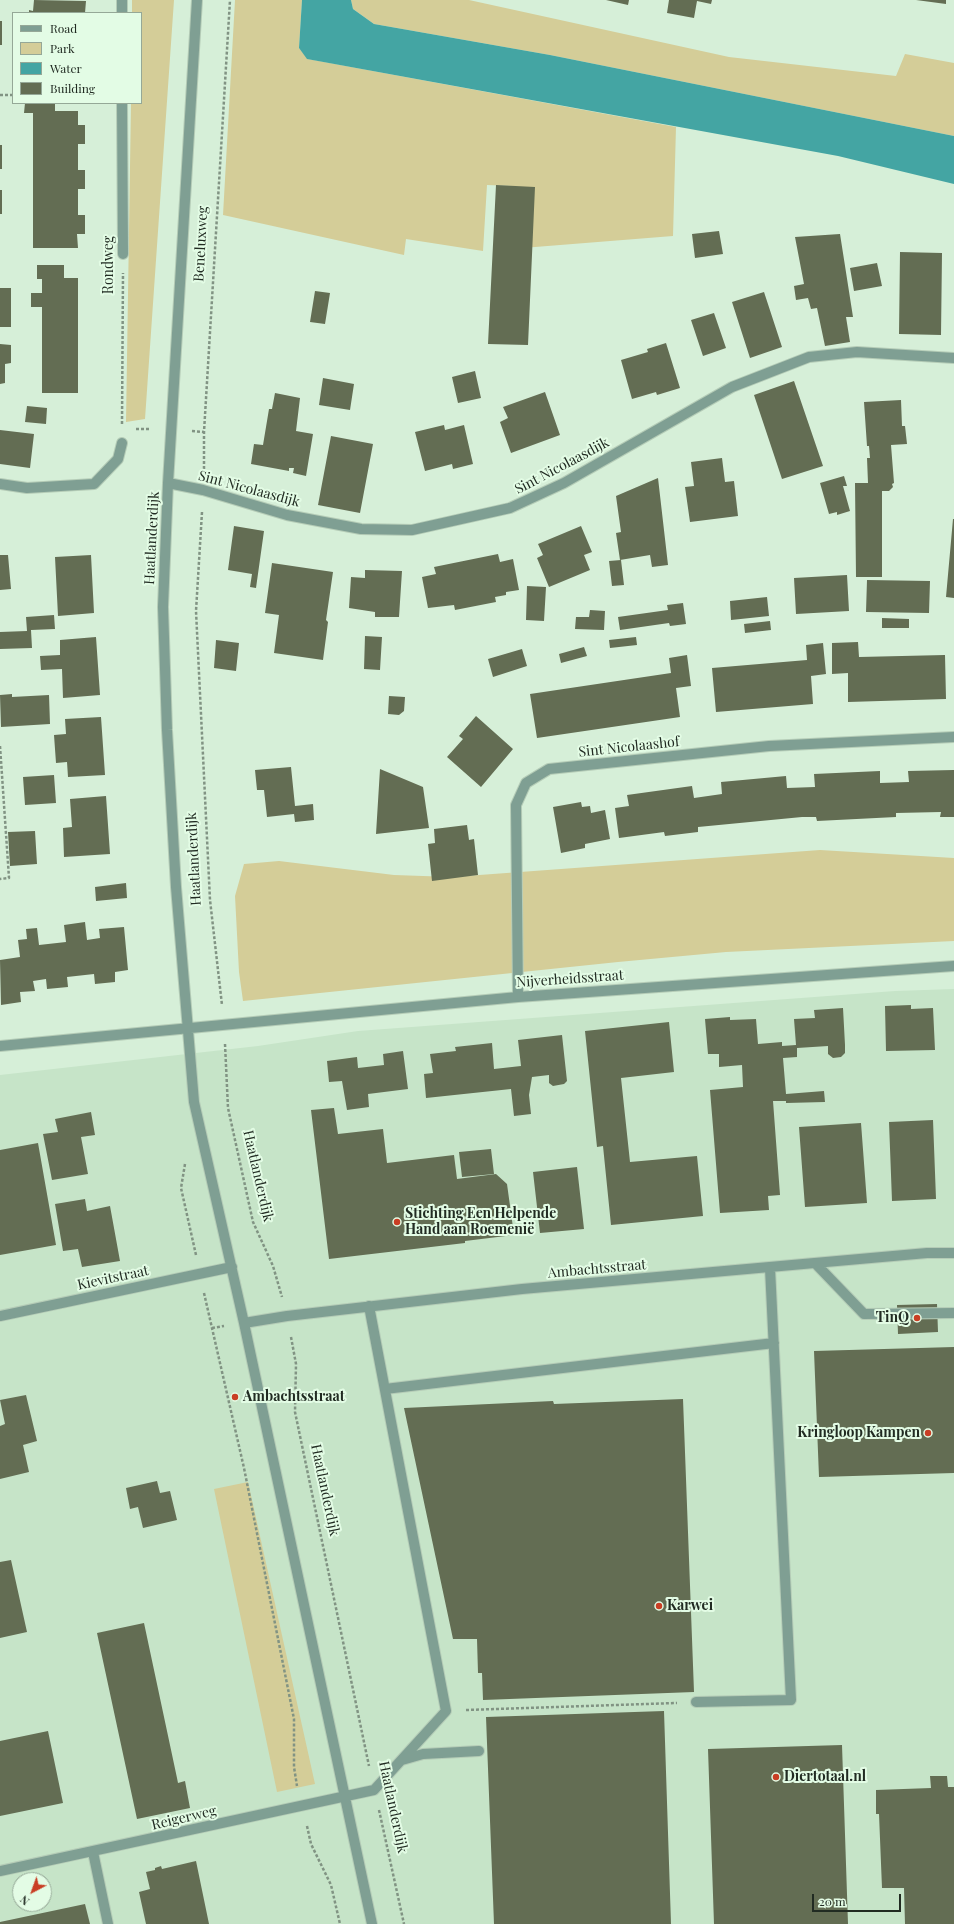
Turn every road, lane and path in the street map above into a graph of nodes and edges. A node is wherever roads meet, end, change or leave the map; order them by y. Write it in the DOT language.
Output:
graph roads {
  1 [pos="122,0"];
  2 [pos="197,0"];
  3 [pos="230,0"];
  4 [pos="122,12"];
  5 [pos="0,95"];
  6 [pos="12,95"];
  7 [pos="122,104"];
  8 [pos="123,254"];
  9 [pos="954,358"];
  10 [pos="122,428"];
  11 [pos="122,443"];
  12 [pos="168,482"];
  13 [pos="0,484"];
  14 [pos="203,490"];
  15 [pos="954,737"];
  16 [pos="0,746"];
  17 [pos="0,879"];
  18 [pos="954,966"];
  19 [pos="518,997"];
  20 [pos="224,1024"];
  21 [pos="188,1027"];
  22 [pos="0,1046"];
  23 [pos="186,1163"];
  24 [pos="954,1253"];
  25 [pos="815,1263"];
  26 [pos="232,1267"];
  27 [pos="770,1268"];
  28 [pos="200,1274"];
  29 [pos="369,1306"];
  30 [pos="954,1312"];
  31 [pos="0,1316"];
  32 [pos="287,1316"];
  33 [pos="244,1323"];
  34 [pos="774,1344"];
  35 [pos="385,1389"];
  36 [pos="696,1702"];
  37 [pos="446,1711"];
  38 [pos="479,1751"];
  39 [pos="402,1760"];
  40 [pos="374,1790"];
  41 [pos="345,1796"];
  42 [pos="302,1806"];
  43 [pos="93,1852"];
  44 [pos="0,1871"];
  45 [pos="108,1924"];
  46 [pos="340,1924"];
  47 [pos="372,1924"];
  48 [pos="404,1924"];
  1 -- 4 [label="street"];
  2 -- 12 [label="street, Beneluxweg"];
  3 -- 14 [label="path, Beneluxweg"];
  5 -- 6 [label="path"];
  7 -- 8 [label="street, Rondweg"];
  8 -- 10 [label="path, Rondweg"];
  9 -- 14 [label="street, Sint Nicolaasdijk"];
  11 -- 13 [label="street"];
  12 -- 14 [label="street, Sint Nicolaasdijk"];
  12 -- 21 [label="street, Haatlanderdijk"];
  14 -- 20 [label="path, Haatlanderdijk"];
  15 -- 19 [label="street, Sint Nicolaashof"];
  16 -- 17 [label="path"];
  18 -- 19 [label="street, Nijverheidsstraat"];
  19 -- 20 [label="street, Nijverheidsstraat"];
  20 -- 21 [label="street, Nijverheidsstraat"];
  20 -- 32 [label="path, Haatlanderdijk"];
  21 -- 22 [label="street"];
  21 -- 26 [label="street, Haatlanderdijk"];
  23 -- 28 [label="path"];
  24 -- 25 [label="street, Ambachtsstraat"];
  25 -- 27 [label="street, Ambachtsstraat"];
  25 -- 30 [label="street"];
  26 -- 28 [label="street, Kievitstraat"];
  26 -- 33 [label="street, Haatlanderdijk"];
  27 -- 29 [label="street, Ambachtsstraat"];
  27 -- 34 [label="street"];
  28 -- 31 [label="street, Kievitstraat"];
  28 -- 42 [label="path"];
  29 -- 32 [label="street, Ambachtsstraat"];
  29 -- 35 [label="street"];
  32 -- 33 [label="street, Ambachtsstraat"];
  32 -- 40 [label="path, Haatlanderdijk"];
  33 -- 41 [label="street, Haatlanderdijk"];
  34 -- 35 [label="street"];
  34 -- 36 [label="street"];
  35 -- 37 [label="street"];
  36 -- 37 [label="path"];
  37 -- 39 [label="street"];
  38 -- 39 [label="street"];
  39 -- 40 [label="street"];
  40 -- 41 [label="street, Reigerweg"];
  40 -- 48 [label="path, Haatlanderdijk"];
  41 -- 42 [label="street, Reigerweg"];
  41 -- 47 [label="street, Haatlanderdijk"];
  42 -- 43 [label="street, Reigerweg"];
  42 -- 46 [label="path"];
  43 -- 44 [label="street, Reigerweg"];
  43 -- 45 [label="street"];
}
